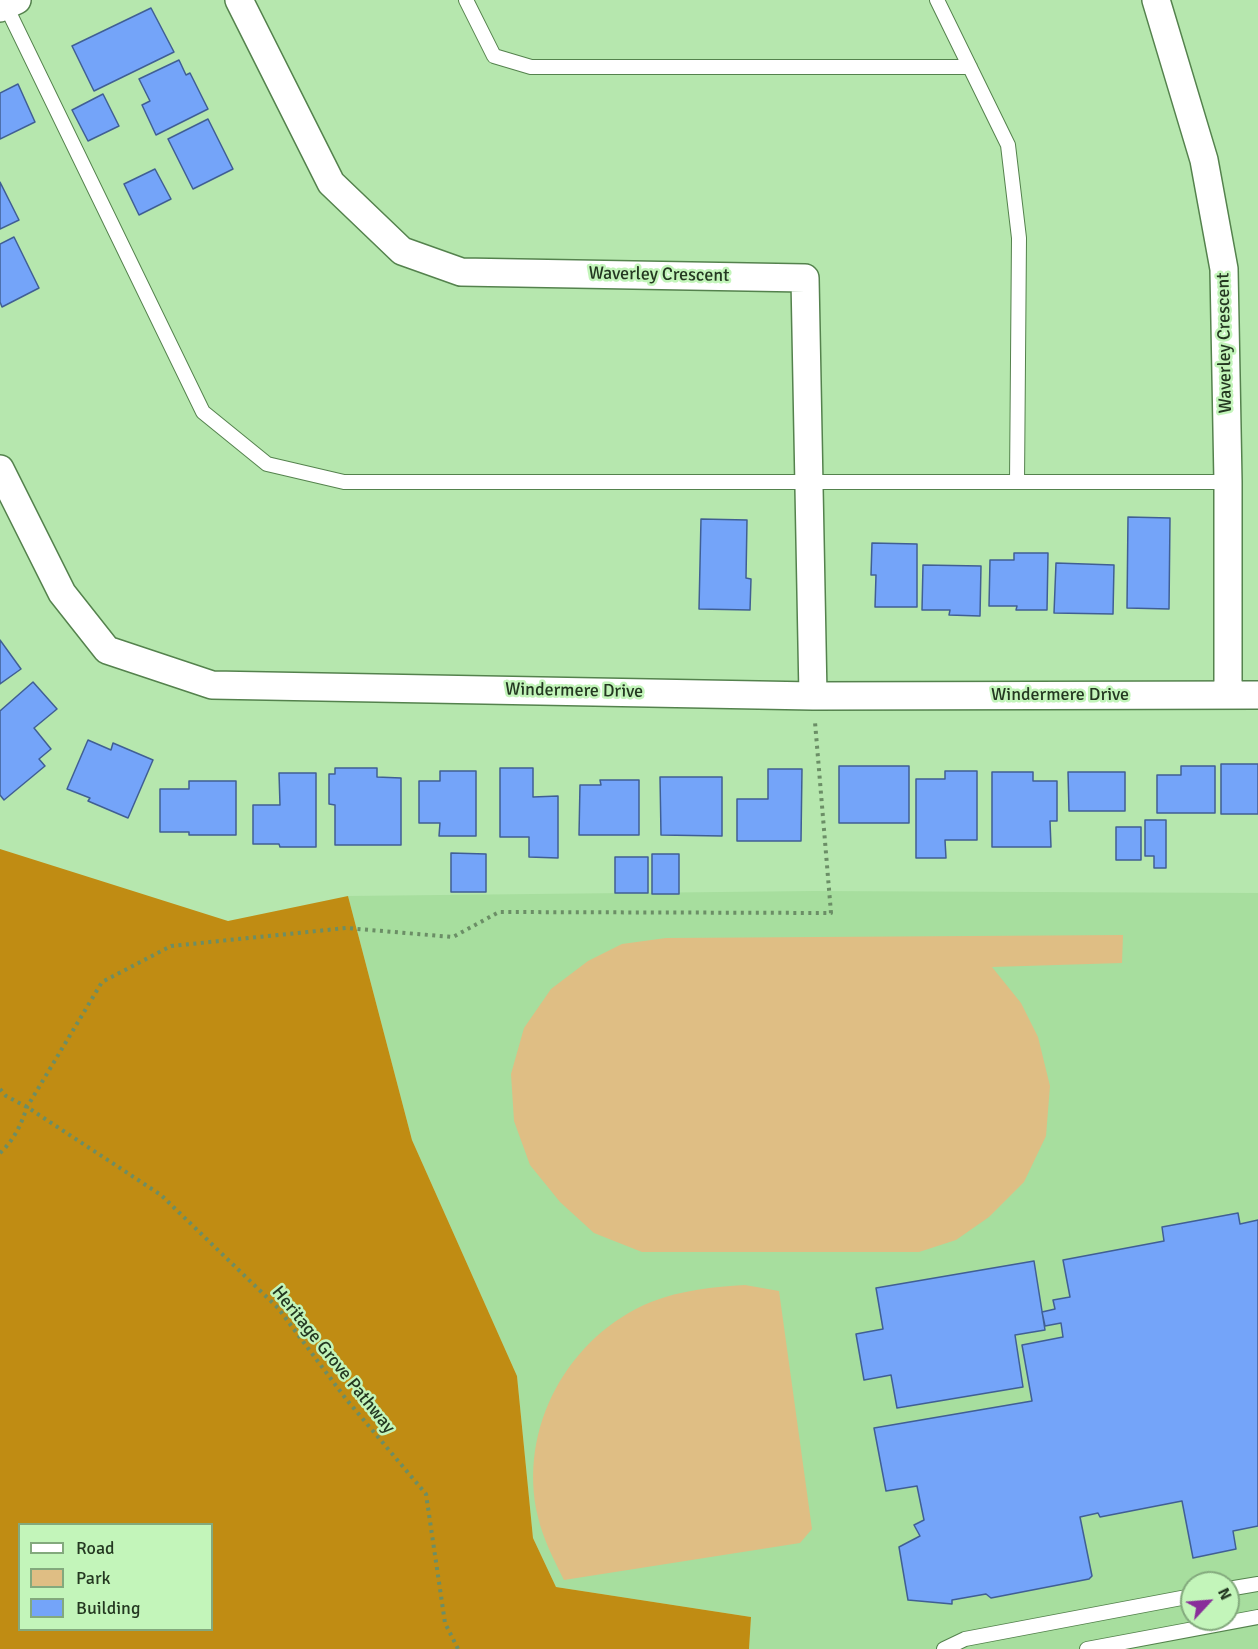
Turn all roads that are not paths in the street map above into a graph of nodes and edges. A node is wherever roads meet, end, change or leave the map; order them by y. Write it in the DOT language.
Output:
graph roads {
  1 [pos="239,0"];
  2 [pos="466,0"];
  3 [pos="937,0"];
  4 [pos="1156,0"];
  5 [pos="7,3"];
  6 [pos="970,67"];
  7 [pos="0,469"];
  8 [pos="808,481"];
  9 [pos="1017,482"];
  10 [pos="1228,482"];
  11 [pos="1228,695"];
  12 [pos="1258,695"];
  13 [pos="813,696"];
  14 [pos="1258,1584"];
  15 [pos="1240,1587"];
  16 [pos="1180,1598"];
  17 [pos="1258,1617"];
  18 [pos="944,1649"];
  19 [pos="1087,1649"];
  1 -- 8 [label="street, Waverley Crescent"];
  2 -- 6 [label="lane"];
  3 -- 6 [label="lane"];
  4 -- 10 [label="street, Waverley Crescent"];
  5 -- 8 [label="lane"];
  6 -- 9 [label="lane"];
  7 -- 13 [label="street, Windermere Drive"];
  8 -- 9 [label="lane"];
  8 -- 13 [label="street, Waverley Crescent"];
  9 -- 10 [label="lane"];
  10 -- 11 [label="street, Waverley Crescent"];
  11 -- 12 [label="street, Windermere Drive"];
  11 -- 13 [label="street, Windermere Drive"];
  14 -- 15 [label="lane"];
  16 -- 18 [label="lane"];
  17 -- 19 [label="lane"];
}
